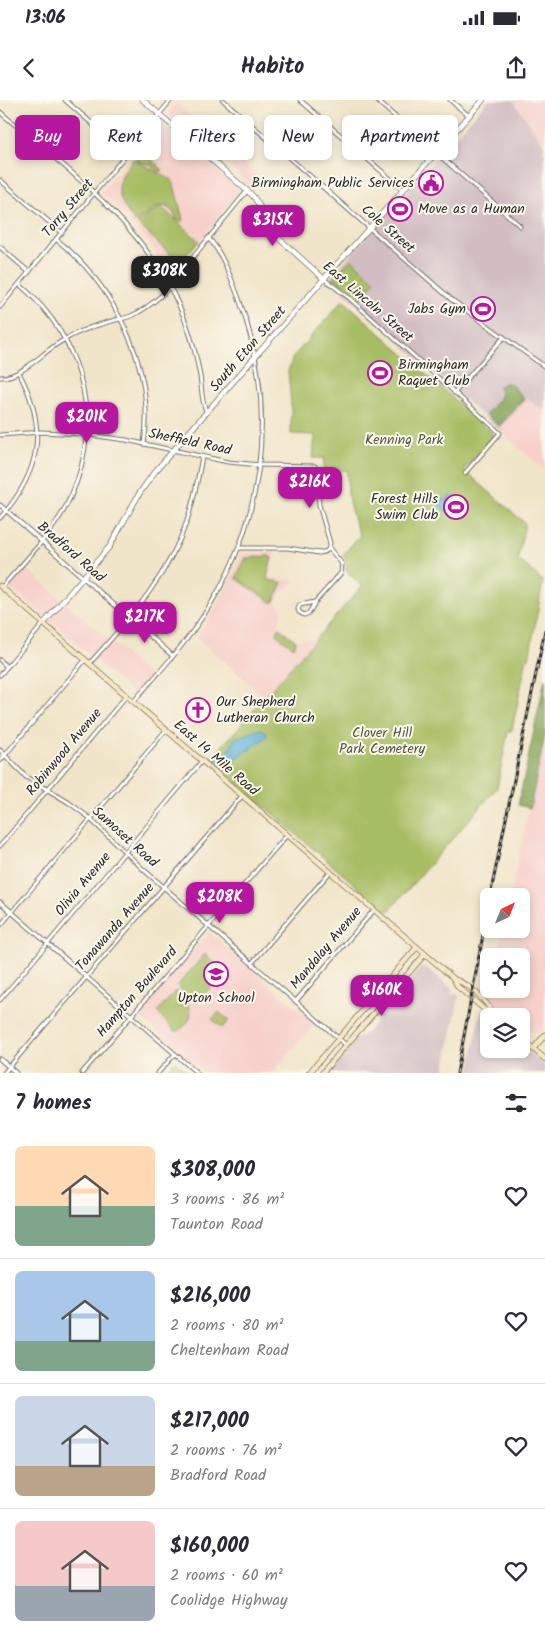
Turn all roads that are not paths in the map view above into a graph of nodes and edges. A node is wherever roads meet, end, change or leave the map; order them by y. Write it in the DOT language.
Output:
graph roads {
  1 [pos="65,100"];
  2 [pos="143,100"];
  3 [pos="171,100"];
  4 [pos="223,100"];
  5 [pos="300,100"];
  6 [pos="376,100"];
  7 [pos="450,100"];
  8 [pos="483,100"];
  9 [pos="0,112"];
  10 [pos="159,114"];
  11 [pos="393,115"];
  12 [pos="469,116"];
  13 [pos="90,122"];
  14 [pos="458,128"];
  15 [pos="122,160"];
  16 [pos="430,160"];
  17 [pos="444,160"];
  18 [pos="0,180"];
  19 [pos="404,190"];
  20 [pos="248,191"];
  21 [pos="94,194"];
  22 [pos="520,226"];
  23 [pos="370,229"];
  24 [pos="62,233"];
  25 [pos="208,238"];
  26 [pos="56,239"];
  27 [pos="0,247"];
  28 [pos="29,272"];
  29 [pos="324,278"];
  30 [pos="19,284"];
  31 [pos="169,286"];
  32 [pos="0,307"];
  33 [pos="121,319"];
  34 [pos="504,337"];
  35 [pos="66,339"];
  36 [pos="256,357"];
  37 [pos="545,367"];
  38 [pos="19,374"];
  39 [pos="0,377"];
  40 [pos="454,393"];
  41 [pos="206,413"];
  42 [pos="37,432"];
  43 [pos="87,435"];
  44 [pos="0,436"];
  45 [pos="144,444"];
  46 [pos="173,451"];
  47 [pos="202,457"];
  48 [pos="260,465"];
  49 [pos="465,473"];
  50 [pos="0,505"];
  51 [pos="6,511"];
  52 [pos="0,518"];
  53 [pos="41,541"];
  54 [pos="330,547"];
  55 [pos="239,548"];
  56 [pos="83,578"];
  57 [pos="1,586"];
  58 [pos="315,602"];
  59 [pos="129,618"];
  60 [pos="44,623"];
  61 [pos="173,656"];
  62 [pos="0,660"];
  63 [pos="88,661"];
  64 [pos="7,666"];
  65 [pos="0,675"];
  66 [pos="127,695"];
  67 [pos="134,701"];
  68 [pos="167,729"];
  69 [pos="0,750"];
  70 [pos="4,756"];
  71 [pos="0,761"];
  72 [pos="202,761"];
  73 [pos="47,790"];
  74 [pos="242,796"];
  75 [pos="90,819"];
  76 [pos="286,835"];
  77 [pos="0,846"];
  78 [pos="126,851"];
  79 [pos="330,872"];
  80 [pos="164,887"];
  81 [pos="0,902"];
  82 [pos="374,910"];
  83 [pos="12,911"];
  84 [pos="0,926"];
  85 [pos="209,926"];
  86 [pos="48,943"];
  87 [pos="417,947"];
  88 [pos="425,954"];
  89 [pos="406,959"];
  90 [pos="252,963"];
  91 [pos="413,968"];
  92 [pos="87,977"];
  93 [pos="0,1000"];
  94 [pos="296,1001"];
  95 [pos="490,1008"];
  96 [pos="131,1016"];
  97 [pos="352,1023"];
  98 [pos="359,1029"];
  99 [pos="545,1035"];
  100 [pos="338,1038"];
  101 [pos="345,1044"];
  102 [pos="530,1046"];
  103 [pos="533,1048"];
  104 [pos="175,1054"];
  105 [pos="545,1058"];
  106 [pos="0,1059"];
  107 [pos="9,1067"];
  108 [pos="4,1073"];
  109 [pos="16,1073"];
  110 [pos="82,1073"];
  111 [pos="158,1073"];
  112 [pos="197,1073"];
  113 [pos="309,1073"];
  114 [pos="322,1073"];
  1 -- 13 [label="street"];
  2 -- 10 [label="street, East Lincoln Street"];
  3 -- 10 [label="street, Torry Street"];
  4 -- 23 [label="street, Cole Street"];
  5 -- 19 [label="street"];
  6 -- 11 [label="street"];
  7 -- 12 [label="street"];
  8 -- 12 [label="street, South Eton Street"];
  9 -- 21 [label="street"];
  10 -- 20 [label="street, East Lincoln Street"];
  12 -- 14 [label="street, South Eton Street"];
  15 -- 21 [label="street, Torry Street"];
  16 -- 19 [label="street, South Eton Street"];
  17 -- 22 [label="street"];
  18 -- 24 [label="street"];
  19 -- 23 [label="street, South Eton Street"];
  20 -- 25 [label="street"];
  20 -- 29 [label="street, East Lincoln Street"];
  21 -- 24 [label="street, Torry Street"];
  21 -- 31 [label="street"];
  23 -- 29 [label="street, South Eton Street"];
  23 -- 34 [label="street, Cole Street"];
  24 -- 26 [label="street, Torry Street"];
  25 -- 31 [label="street"];
  25 -- 36 [label="street"];
  26 -- 28 [label="street, Torry Street"];
  26 -- 33 [label="street"];
  27 -- 28 [label="street"];
  28 -- 30 [label="street, Torry Street"];
  29 -- 36 [label="street, South Eton Street"];
  29 -- 40 [label="street, East Lincoln Street"];
  30 -- 32 [label="street, Torry Street"];
  30 -- 35 [label="street"];
  31 -- 33 [label="street"];
  31 -- 41 [label="street"];
  33 -- 35 [label="street"];
  33 -- 45 [label="street"];
  34 -- 37 [label="street, Cole Street"];
  34 -- 40 [label="street"];
  35 -- 38 [label="street"];
  35 -- 43 [label="street"];
  36 -- 41 [label="street, South Eton Street"];
  36 -- 48 [label="street"];
  38 -- 39 [label="street"];
  38 -- 42 [label="street"];
  40 -- 49 [label="street, East Lincoln Street"];
  41 -- 46 [label="street, South Eton Street"];
  42 -- 43 [label="street, Sheffield Road"];
  42 -- 44 [label="street, Sheffield Road"];
  42 -- 51 [label="street"];
  43 -- 45 [label="street, Sheffield Road"];
  43 -- 53 [label="street"];
  45 -- 46 [label="street, Sheffield Road"];
  46 -- 47 [label="street, Sheffield Road"];
  46 -- 56 [label="street, South Eton Street"];
  47 -- 48 [label="street, Sheffield Road"];
  47 -- 59 [label="street"];
  48 -- 54 [label="street, Sheffield Road"];
  48 -- 55 [label="street"];
  50 -- 51 [label="street, Bradford Road"];
  51 -- 52 [label="street"];
  51 -- 53 [label="street, Bradford Road"];
  53 -- 56 [label="street, Bradford Road"];
  53 -- 57 [label="street"];
  54 -- 55 [label="street"];
  54 -- 58 [label="street"];
  55 -- 61 [label="street"];
  56 -- 59 [label="street, Bradford Road"];
  56 -- 60 [label="street, South Eton Street"];
  57 -- 60 [label="main road, East 14 Mile Road"];
  58 -- 58 [label="street"];
  59 -- 61 [label="street, Bradford Road"];
  59 -- 63 [label="street"];
  60 -- 63 [label="main road, East 14 Mile Road"];
  60 -- 64 [label="street"];
  61 -- 67 [label="street"];
  62 -- 64 [label="street"];
  63 -- 66 [label="main road, East 14 Mile Road"];
  63 -- 70 [label="street"];
  64 -- 65 [label="street"];
  66 -- 67 [label="main road, East 14 Mile Road"];
  66 -- 73 [label="street, Robinwood Avenue"];
  67 -- 68 [label="main road, East 14 Mile Road"];
  68 -- 72 [label="main road, East 14 Mile Road"];
  68 -- 75 [label="street"];
  69 -- 70 [label="street, Samoset Road"];
  70 -- 71 [label="street"];
  70 -- 73 [label="street, Samoset Road"];
  72 -- 74 [label="main road, East 14 Mile Road"];
  72 -- 78 [label="street, Olivia Avenue"];
  73 -- 75 [label="street, Samoset Road"];
  73 -- 77 [label="street, Robinwood Avenue"];
  74 -- 76 [label="main road, East 14 Mile Road"];
  74 -- 80 [label="street, Tonawanda Avenue"];
  75 -- 78 [label="street, Samoset Road"];
  75 -- 83 [label="street"];
  76 -- 79 [label="main road, East 14 Mile Road"];
  76 -- 85 [label="street, Hampton Boulevard"];
  78 -- 80 [label="street, Samoset Road"];
  78 -- 86 [label="street, Olivia Avenue"];
  79 -- 82 [label="main road, East 14 Mile Road"];
  79 -- 90 [label="street"];
  80 -- 85 [label="street, Samoset Road"];
  80 -- 92 [label="street, Tonawanda Avenue"];
  81 -- 83 [label="street"];
  82 -- 87 [label="main road, East 14 Mile Road"];
  82 -- 94 [label="street, Mandalay Avenue"];
  83 -- 84 [label="street"];
  83 -- 86 [label="street"];
  85 -- 90 [label="street, Samoset Road"];
  85 -- 96 [label="street, Hampton Boulevard"];
  86 -- 92 [label="street"];
  86 -- 93 [label="street, Olivia Avenue"];
  87 -- 88 [label="main road, East 14 Mile Road"];
  87 -- 89 [label="main road"];
  88 -- 91 [label="main road"];
  88 -- 95 [label="main road, East 14 Mile Road"];
  89 -- 91 [label="main road"];
  89 -- 97 [label="main road"];
  90 -- 94 [label="street, Samoset Road"];
  91 -- 98 [label="main road"];
  92 -- 96 [label="street"];
  92 -- 107 [label="street, Tonawanda Avenue"];
  94 -- 100 [label="street, Samoset Road"];
  96 -- 104 [label="street"];
  96 -- 110 [label="street, Hampton Boulevard"];
  97 -- 98 [label="main road"];
  97 -- 100 [label="main road"];
  98 -- 101 [label="main road"];
  99 -- 103 [label="main road"];
  100 -- 101 [label="street, Samoset Road"];
  100 -- 113 [label="main road"];
  101 -- 114 [label="main road"];
  102 -- 103 [label="main road"];
  103 -- 105 [label="main road"];
  104 -- 111 [label="street"];
  104 -- 112 [label="street"];
  106 -- 107 [label="street"];
  107 -- 108 [label="street, Tonawanda Avenue"];
  107 -- 109 [label="street"];
}
